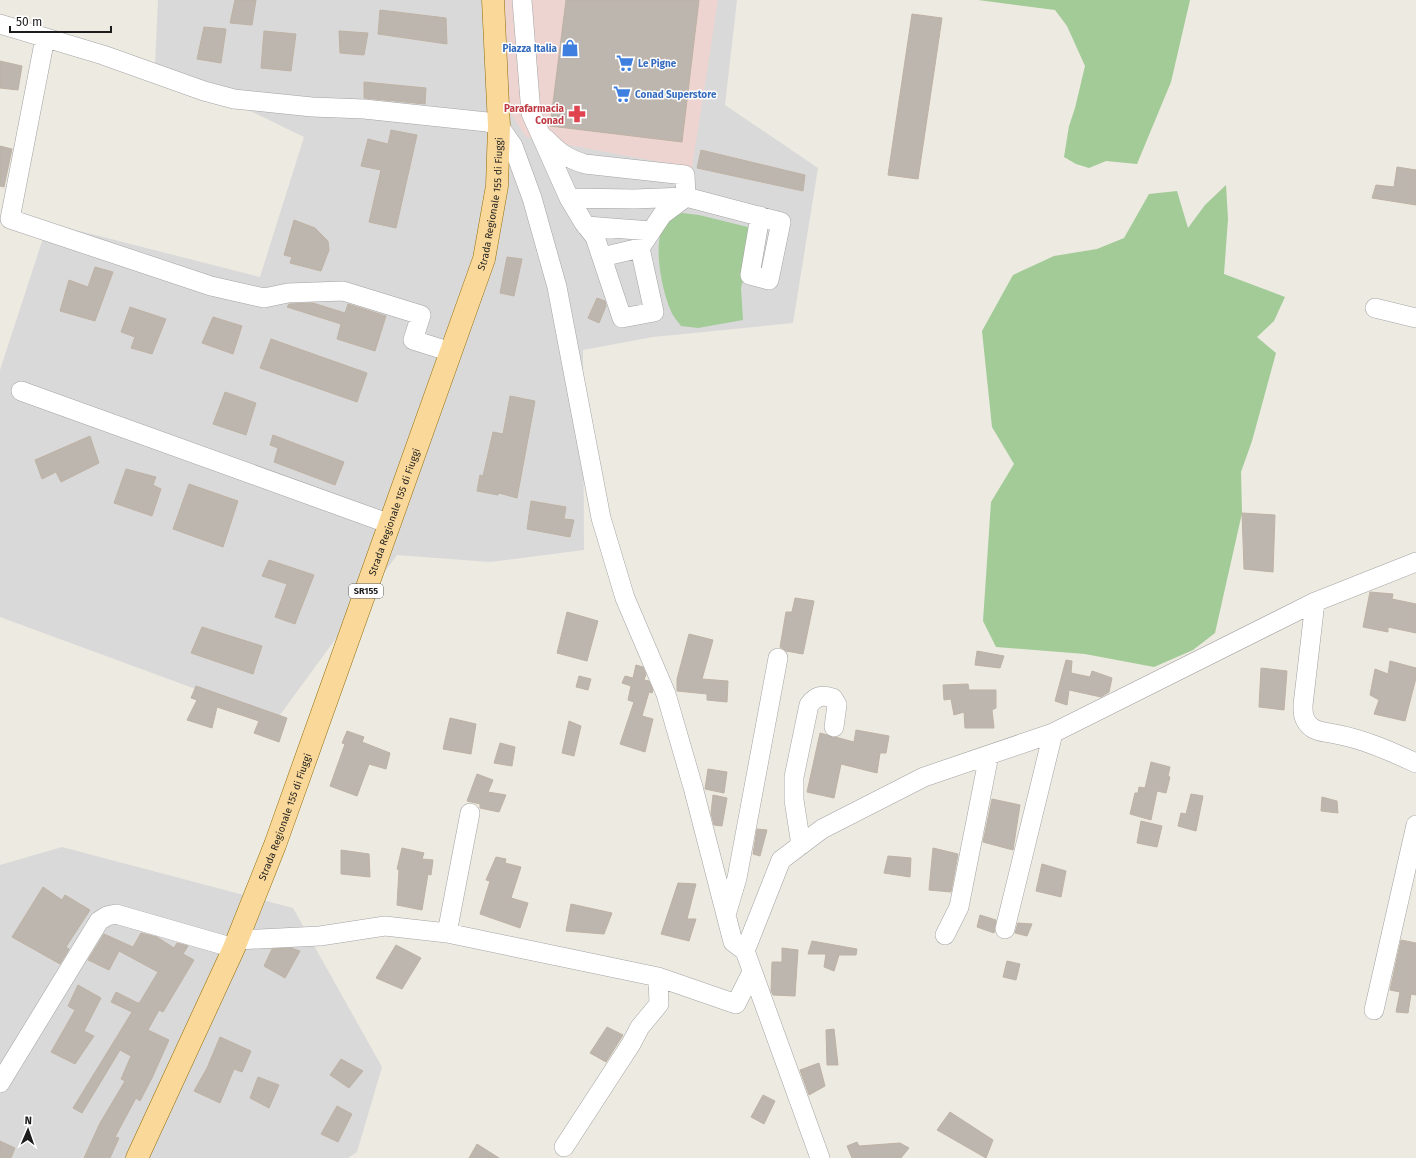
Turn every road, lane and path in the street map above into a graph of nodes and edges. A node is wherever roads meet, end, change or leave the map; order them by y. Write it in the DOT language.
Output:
graph roads {
  1 [pos="493,0"];
  2 [pos="522,0"];
  3 [pos="0,24"];
  4 [pos="45,38"];
  5 [pos="499,126"];
  6 [pos="540,132"];
  7 [pos="686,197"];
  8 [pos="569,198"];
  9 [pos="760,216"];
  10 [pos="586,226"];
  11 [pos="651,231"];
  12 [pos="640,248"];
  13 [pos="602,257"];
  14 [pos="1375,308"];
  15 [pos="1416,318"];
  16 [pos="451,352"];
  17 [pos="21,391"];
  18 [pos="390,524"];
  19 [pos="1416,562"];
  20 [pos="1315,602"];
  21 [pos="778,658"];
  22 [pos="834,727"];
  23 [pos="1053,733"];
  24 [pos="989,755"];
  25 [pos="1416,763"];
  26 [pos="470,813"];
  27 [pos="1416,825"];
  28 [pos="801,845"];
  29 [pos="726,915"];
  30 [pos="1005,929"];
  31 [pos="447,933"];
  32 [pos="945,936"];
  33 [pos="236,944"];
  34 [pos="745,951"];
  35 [pos="752,972"];
  36 [pos="658,978"];
  37 [pos="1374,1010"];
  38 [pos="0,1083"];
  39 [pos="564,1146"];
  40 [pos="137,1158"];
  41 [pos="820,1158"];
  1 -- 5 [label="main road, Strada Regionale 155 di Fiuggi / SR155"];
  2 -- 6 [label="street"];
  3 -- 4 [label="street"];
  4 -- 5 [label="street"];
  4 -- 16 [label="street"];
  5 -- 16 [label="main road, Strada Regionale 155 di Fiuggi / SR155"];
  5 -- 29 [label="street"];
  6 -- 7 [label="street"];
  6 -- 8 [label="street"];
  7 -- 8 [label="street"];
  7 -- 9 [label="street"];
  7 -- 11 [label="street"];
  8 -- 10 [label="street"];
  10 -- 11 [label="street"];
  10 -- 13 [label="street"];
  11 -- 12 [label="street"];
  12 -- 13 [label="street"];
  12 -- 13 [label="street"];
  14 -- 15 [label="street"];
  16 -- 18 [label="main road, Strada Regionale 155 di Fiuggi / SR155"];
  17 -- 18 [label="street"];
  18 -- 33 [label="main road, Strada Regionale 155 di Fiuggi / SR155"];
  19 -- 20 [label="street"];
  20 -- 23 [label="street"];
  20 -- 25 [label="street"];
  21 -- 29 [label="street"];
  22 -- 28 [label="street"];
  23 -- 24 [label="street"];
  23 -- 30 [label="street"];
  24 -- 28 [label="street"];
  24 -- 32 [label="street"];
  26 -- 31 [label="street"];
  27 -- 37 [label="street"];
  28 -- 34 [label="street"];
  29 -- 34 [label="street"];
  31 -- 33 [label="street"];
  31 -- 36 [label="street"];
  33 -- 38 [label="street"];
  33 -- 40 [label="main road, Strada Regionale 155 di Fiuggi / SR155"];
  34 -- 35 [label="street"];
  35 -- 36 [label="street"];
  35 -- 41 [label="street"];
  36 -- 39 [label="street"];
}
